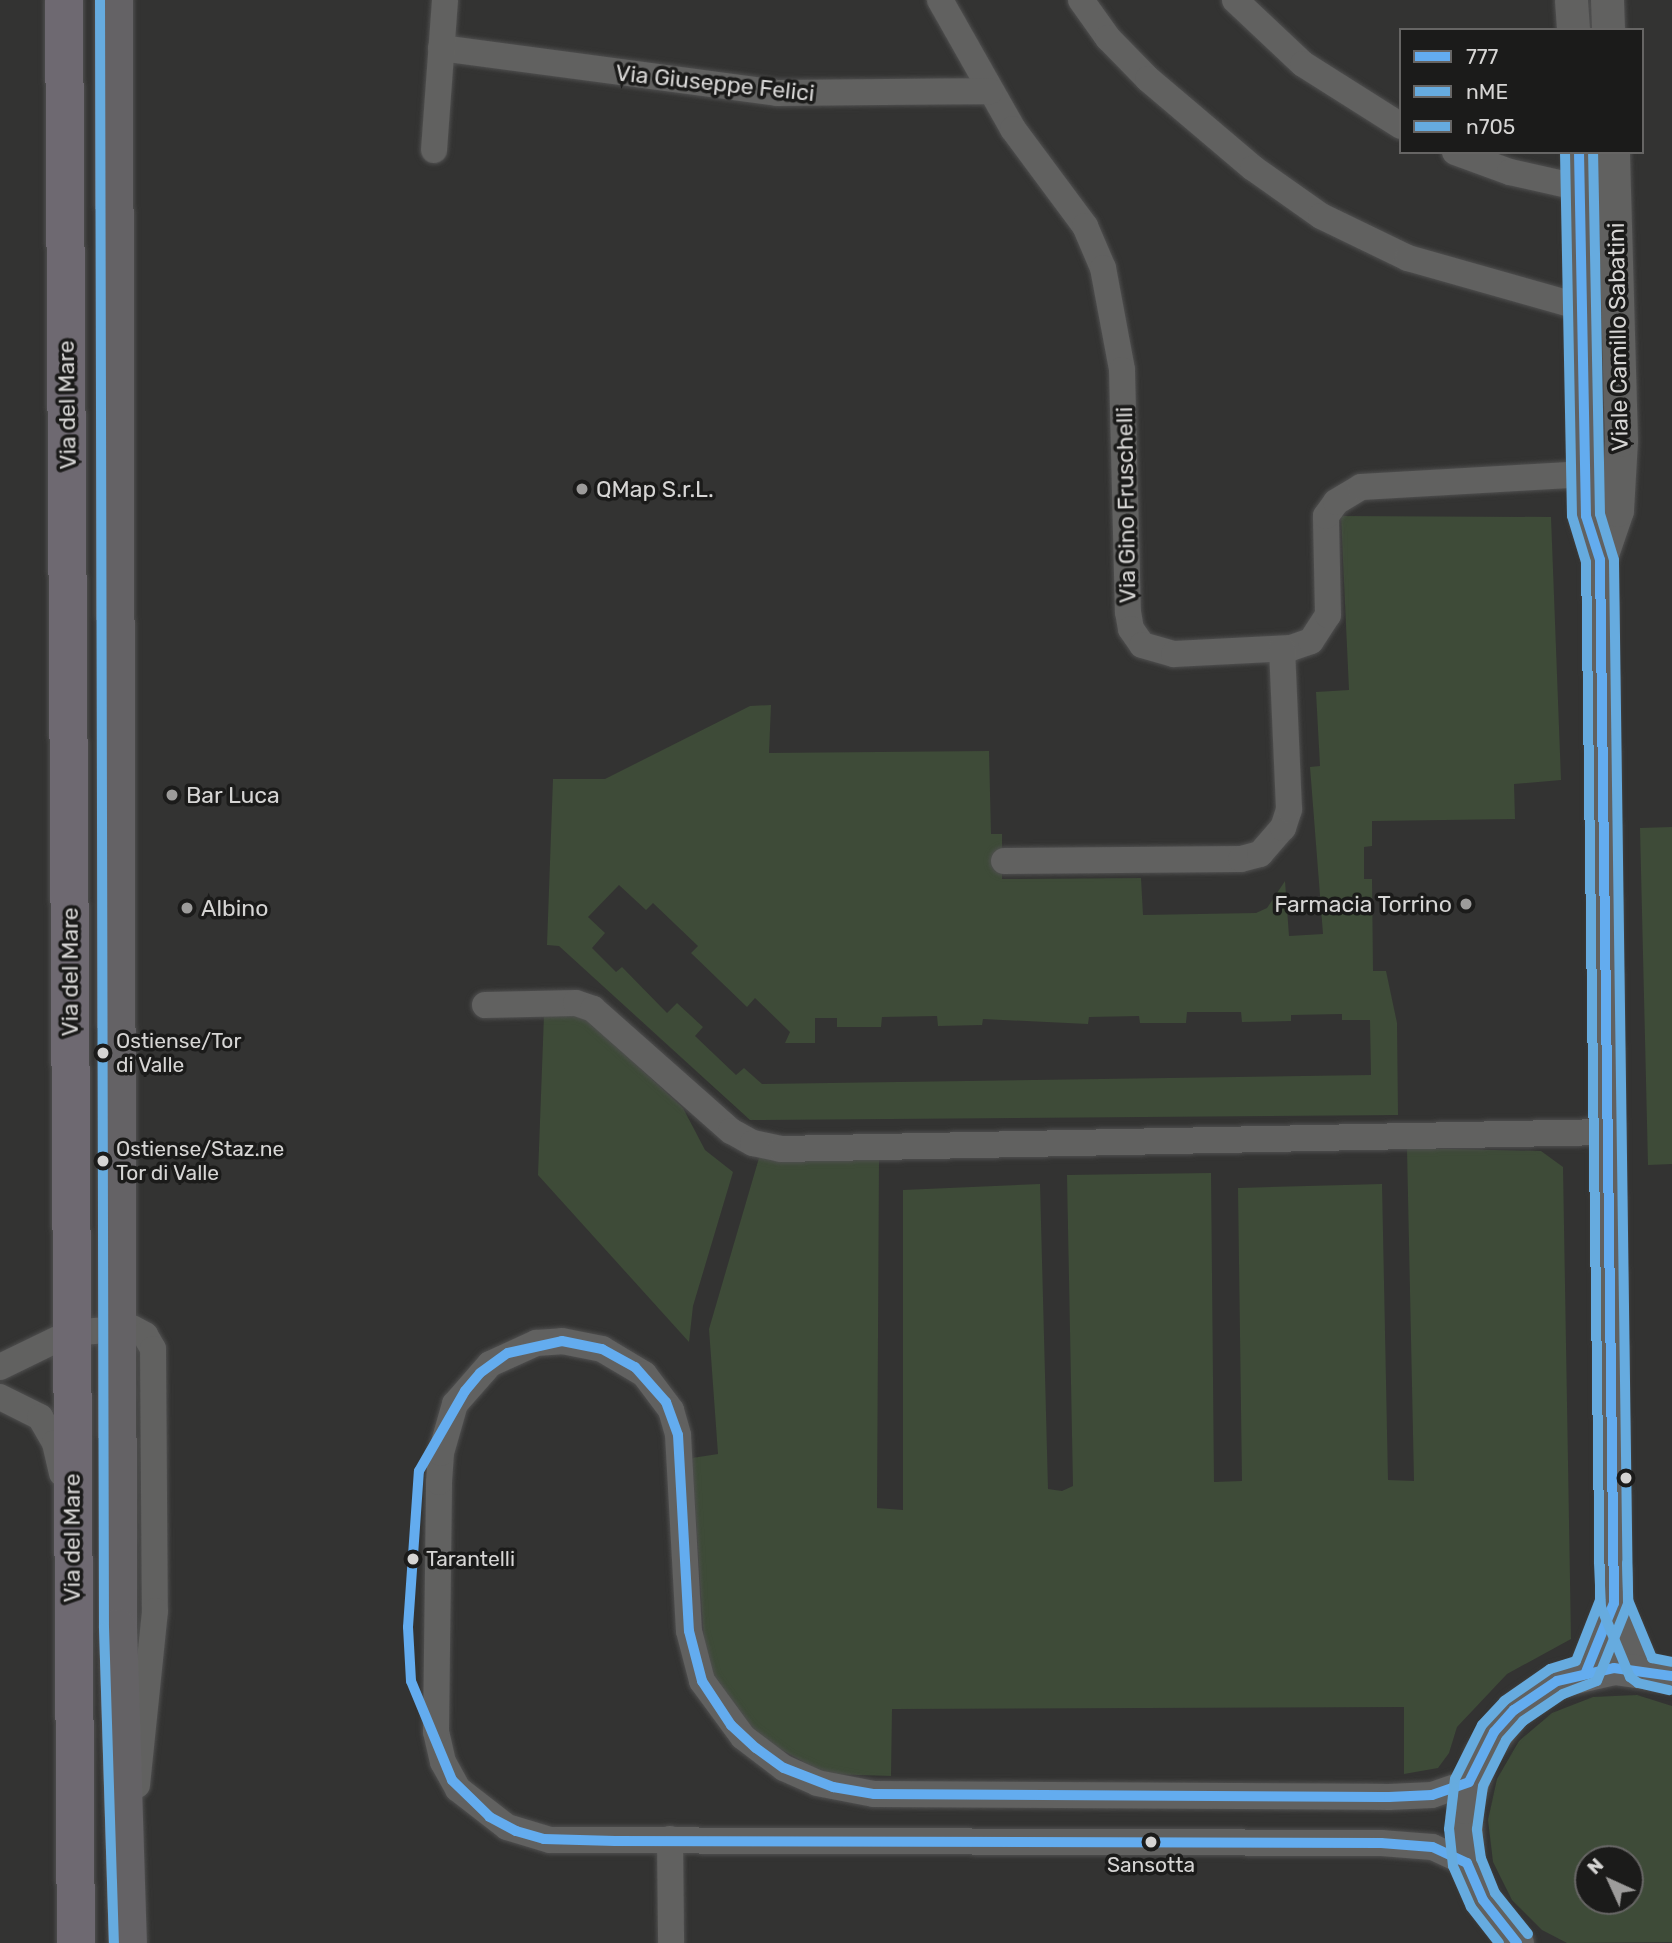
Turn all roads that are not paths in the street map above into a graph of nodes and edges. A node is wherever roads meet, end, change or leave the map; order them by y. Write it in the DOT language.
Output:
graph roads {
  1 [pos="64,0"];
  2 [pos="114,0"];
  3 [pos="446,0"];
  4 [pos="940,0"];
  5 [pos="1081,0"];
  6 [pos="1235,0"];
  7 [pos="1571,0"];
  8 [pos="1607,0"];
  9 [pos="1573,28"];
  10 [pos="1608,28"];
  11 [pos="442,48"];
  12 [pos="990,91"];
  13 [pos="1399,125"];
  14 [pos="434,150"];
  15 [pos="1460,154"];
  16 [pos="1579,154"];
  17 [pos="1613,154"];
  18 [pos="1581,188"];
  19 [pos="1585,308"];
  20 [pos="1587,474"];
  21 [pos="1600,561"];
  22 [pos="1282,649"];
  23 [pos="1004,861"];
  24 [pos="485,1005"];
  25 [pos="1607,1132"];
  26 [pos="119,1329"];
  27 [pos="70,1333"];
  28 [pos="0,1367"];
  29 [pos="0,1397"];
  30 [pos="72,1519"];
  31 [pos="1614,1603"];
  32 [pos="1586,1672"];
  33 [pos="1657,1673"];
  34 [pos="1469,1782"];
  35 [pos="670,1839"];
  36 [pos="1467,1863"];
  37 [pos="76,1943"];
  38 [pos="128,1943"];
  39 [pos="671,1943"];
  40 [pos="1517,1943"];
  1 -- 27 [label="main road, Via del Mare"];
  2 -- 26 [label="main road"];
  3 -- 11 [label="street"];
  4 -- 12 [label="street, Via Gino Fruschelli"];
  5 -- 19 [label="street"];
  6 -- 13 [label="street"];
  7 -- 9 [label="street"];
  8 -- 10 [label="street"];
  11 -- 12 [label="street, Via Giuseppe Felici"];
  11 -- 14 [label="street"];
  12 -- 22 [label="street, Via Gino Fruschelli"];
  15 -- 18 [label="street"];
  16 -- 18 [label="street, Viale Camillo Sabatini"];
  17 -- 21 [label="street, Viale Camillo Sabatini"];
  18 -- 19 [label="street, Viale Camillo Sabatini"];
  19 -- 20 [label="street, Viale Camillo Sabatini"];
  20 -- 21 [label="street, Viale Camillo Sabatini"];
  20 -- 22 [label="street, Via Gino Fruschelli"];
  21 -- 25 [label="street, Viale Camillo Sabatini"];
  22 -- 23 [label="street"];
  24 -- 25 [label="street"];
  25 -- 31 [label="street, Viale Camillo Sabatini"];
  26 -- 27 [label="street"];
  26 -- 38 [label="main road"];
  27 -- 28 [label="street"];
  27 -- 30 [label="main road, Via del Mare"];
  29 -- 30 [label="street"];
  30 -- 37 [label="main road, Via del Mare"];
  31 -- 32 [label="street, Viale Camillo Sabatini"];
  31 -- 33 [label="street, Viale Camillo Sabatini"];
  32 -- 33 [label="street"];
  32 -- 34 [label="street"];
  34 -- 35 [label="street"];
  34 -- 36 [label="street"];
  35 -- 36 [label="street"];
  35 -- 39 [label="street"];
  36 -- 40 [label="street"];
}
